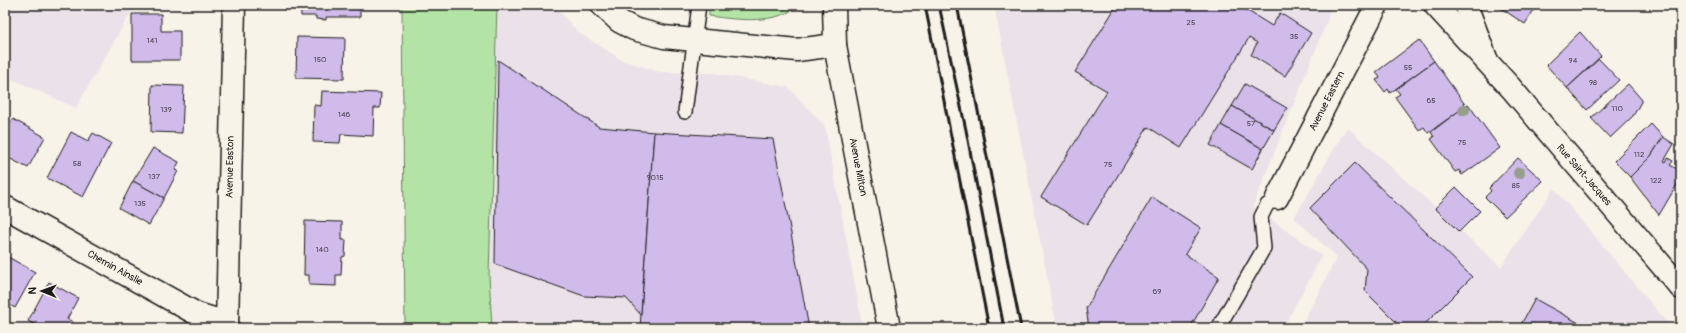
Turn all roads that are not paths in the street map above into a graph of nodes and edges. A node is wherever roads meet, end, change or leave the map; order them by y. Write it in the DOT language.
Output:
graph roads {
  1 [pos="234,5"];
  2 [pos="602,5"];
  3 [pos="699,5"];
  4 [pos="834,5"];
  5 [pos="1377,5"];
  6 [pos="1435,5"];
  7 [pos="1466,5"];
  8 [pos="694,40"];
  9 [pos="835,45"];
  10 [pos="1487,61"];
  11 [pos="685,112"];
  12 [pos="1277,198"];
  13 [pos="5,207"];
  14 [pos="1681,288"];
  15 [pos="227,324"];
  16 [pos="889,328"];
  17 [pos="1218,328"];
  1 -- 15 [label="street, Avenue Easton"];
  2 -- 8 [label="street"];
  3 -- 8 [label="lane"];
  4 -- 9 [label="street, Avenue Milton"];
  5 -- 12 [label="street, Avenue Eastern"];
  6 -- 10 [label="street, Rue Saint-Jacques"];
  7 -- 10 [label="street, Rue Saint-Jacques"];
  8 -- 9 [label="street"];
  8 -- 11 [label="lane"];
  9 -- 16 [label="street, Avenue Milton"];
  10 -- 14 [label="street, Rue Saint-Jacques"];
  12 -- 17 [label="lane"];
  13 -- 15 [label="street, Chemin Ainslie"];
}
